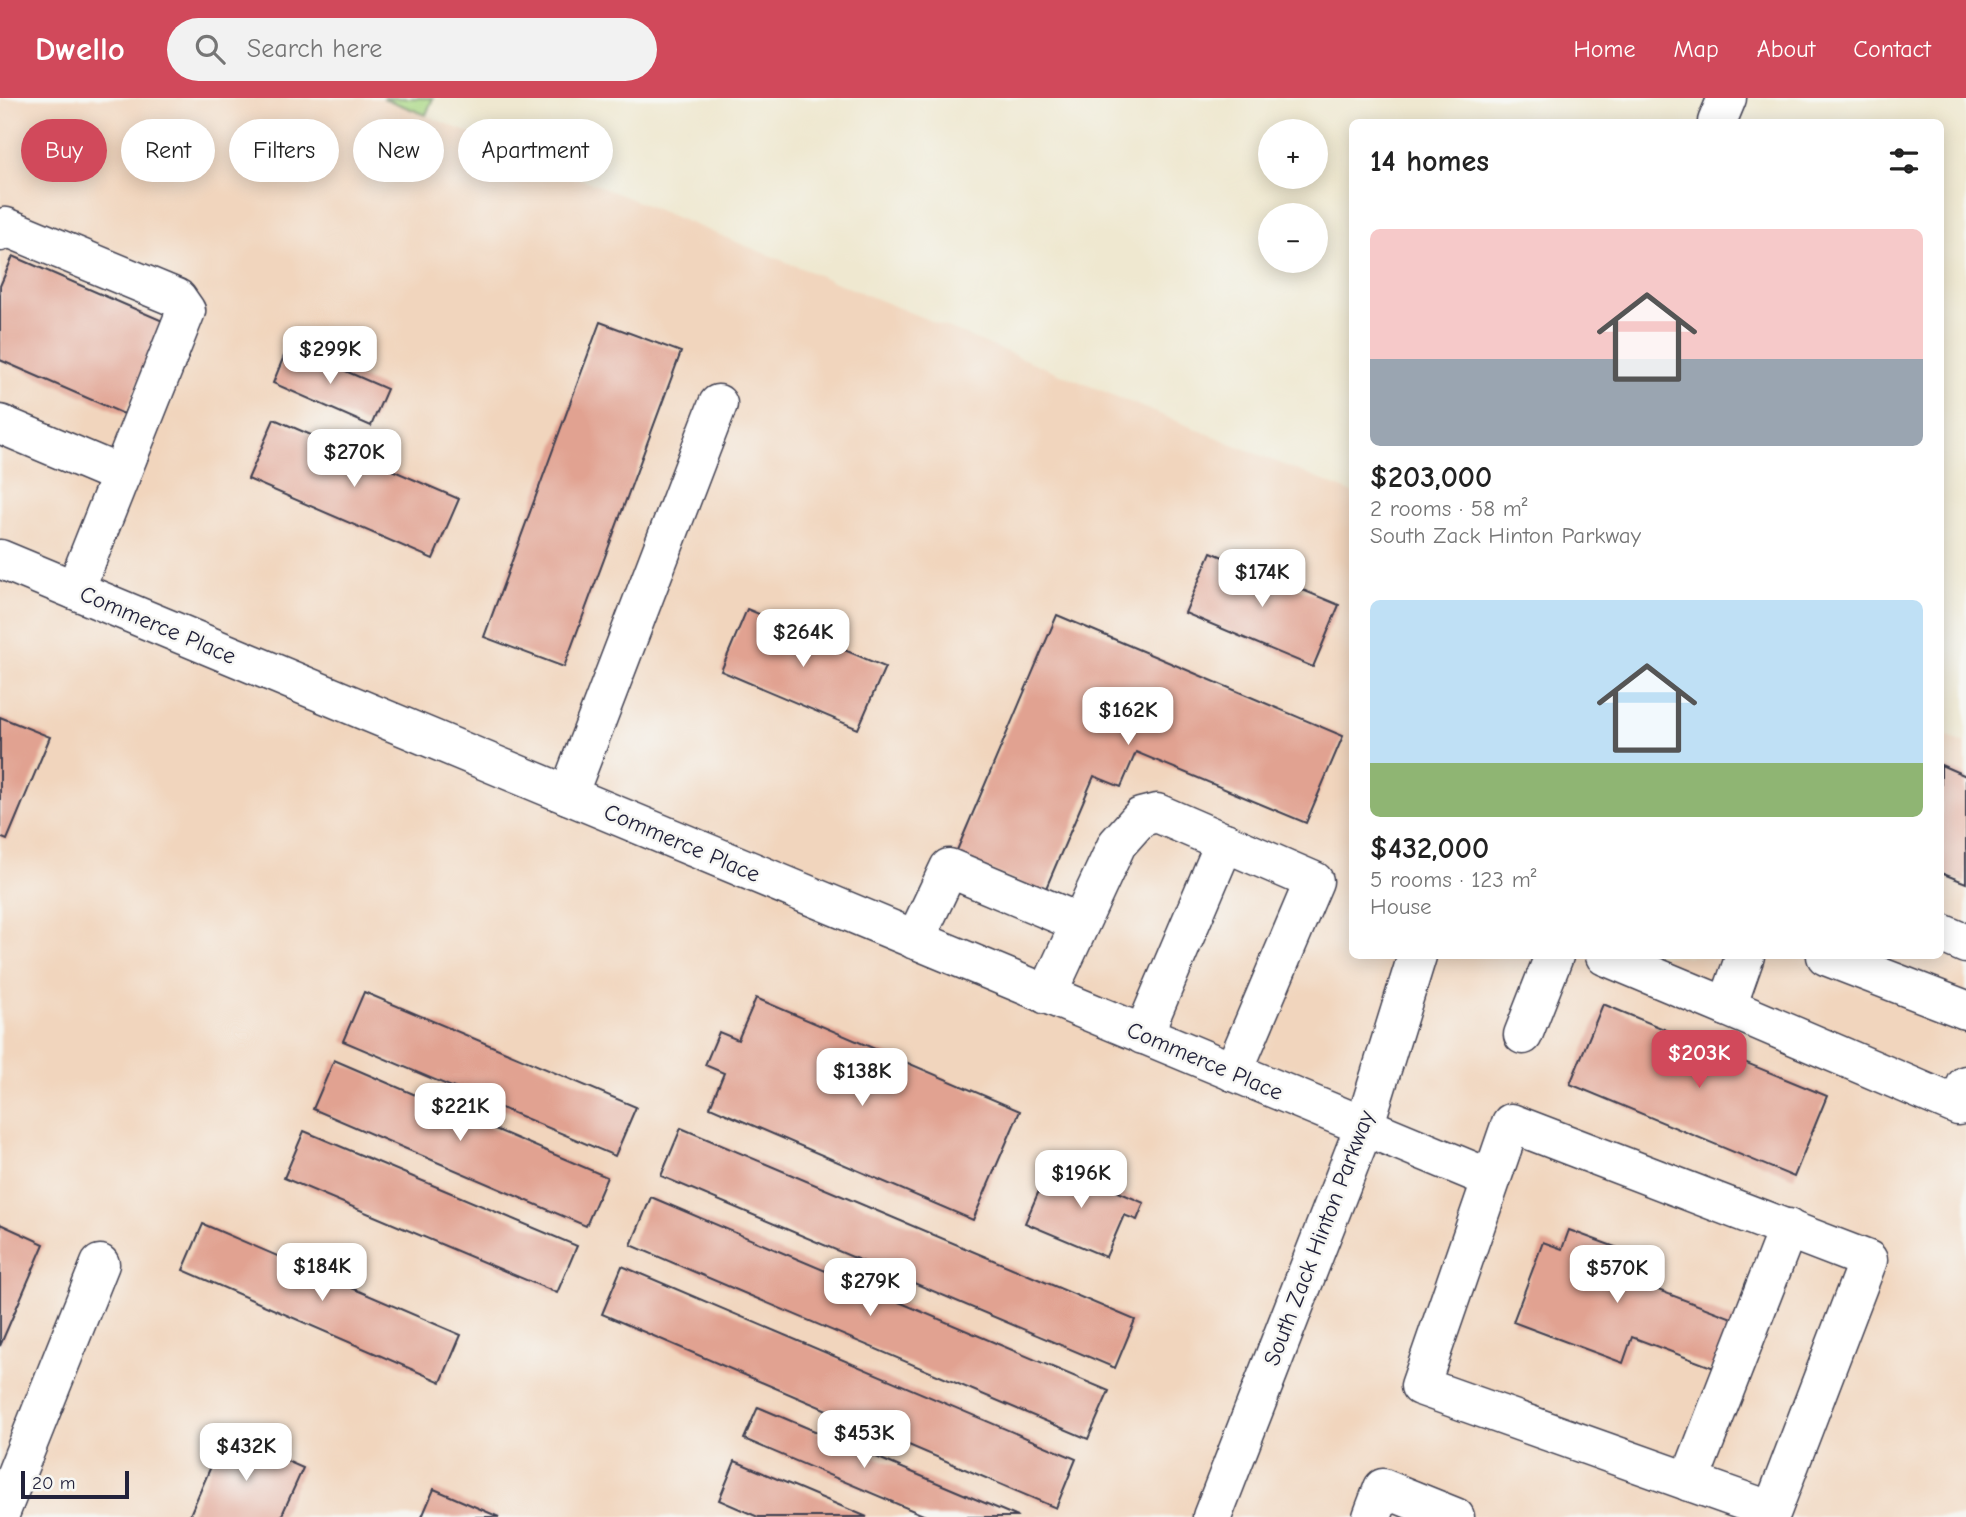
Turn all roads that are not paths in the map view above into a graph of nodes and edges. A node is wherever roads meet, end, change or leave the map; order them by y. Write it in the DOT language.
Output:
graph roads {
  1 [pos="1727,98"];
  2 [pos="1718,119"];
  3 [pos="0,232"];
  4 [pos="718,404"];
  5 [pos="0,424"];
  6 [pos="121,475"];
  7 [pos="0,559"];
  8 [pos="75,590"];
  9 [pos="568,795"];
  10 [pos="1225,842"];
  11 [pos="1080,923"];
  12 [pos="1944,934"];
  13 [pos="915,940"];
  14 [pos="1966,944"];
  15 [pos="1416,959"];
  16 [pos="1553,959"];
  17 [pos="1612,959"];
  18 [pos="1744,959"];
  19 [pos="1834,959"];
  20 [pos="1047,995"];
  21 [pos="1727,1007"];
  22 [pos="1966,1010"];
  23 [pos="1143,1035"];
  24 [pos="1523,1035"];
  25 [pos="1233,1072"];
  26 [pos="1966,1085"];
  27 [pos="1364,1126"];
  28 [pos="1489,1178"];
  29 [pos="1788,1228"];
  30 [pos="100,1264"];
  31 [pos="1689,1482"];
  32 [pos="0,1514"];
  33 [pos="1771,1514"];
  34 [pos="1212,1517"];
  35 [pos="1372,1517"];
  36 [pos="1455,1517"];
  1 -- 2 [label="street"];
  3 -- 6 [label="street"];
  4 -- 9 [label="street"];
  5 -- 6 [label="street"];
  6 -- 8 [label="street"];
  7 -- 8 [label="street, Commerce Place"];
  8 -- 9 [label="street, Commerce Place"];
  9 -- 13 [label="street, Commerce Place"];
  10 -- 11 [label="street"];
  10 -- 23 [label="street"];
  10 -- 25 [label="street"];
  11 -- 13 [label="street"];
  11 -- 20 [label="street"];
  12 -- 14 [label="street"];
  13 -- 20 [label="street, Commerce Place"];
  15 -- 27 [label="street, South Zack Hinton Parkway"];
  16 -- 24 [label="street"];
  17 -- 21 [label="street"];
  18 -- 21 [label="street"];
  19 -- 22 [label="street"];
  20 -- 23 [label="street, Commerce Place"];
  21 -- 26 [label="street"];
  23 -- 25 [label="street, Commerce Place"];
  25 -- 27 [label="street, Commerce Place"];
  27 -- 28 [label="street, Commerce Place"];
  27 -- 34 [label="street, South Zack Hinton Parkway"];
  28 -- 29 [label="street"];
  28 -- 31 [label="street"];
  29 -- 31 [label="street"];
  29 -- 33 [label="street"];
  30 -- 32 [label="street"];
  31 -- 33 [label="street"];
  35 -- 36 [label="street"];
}
